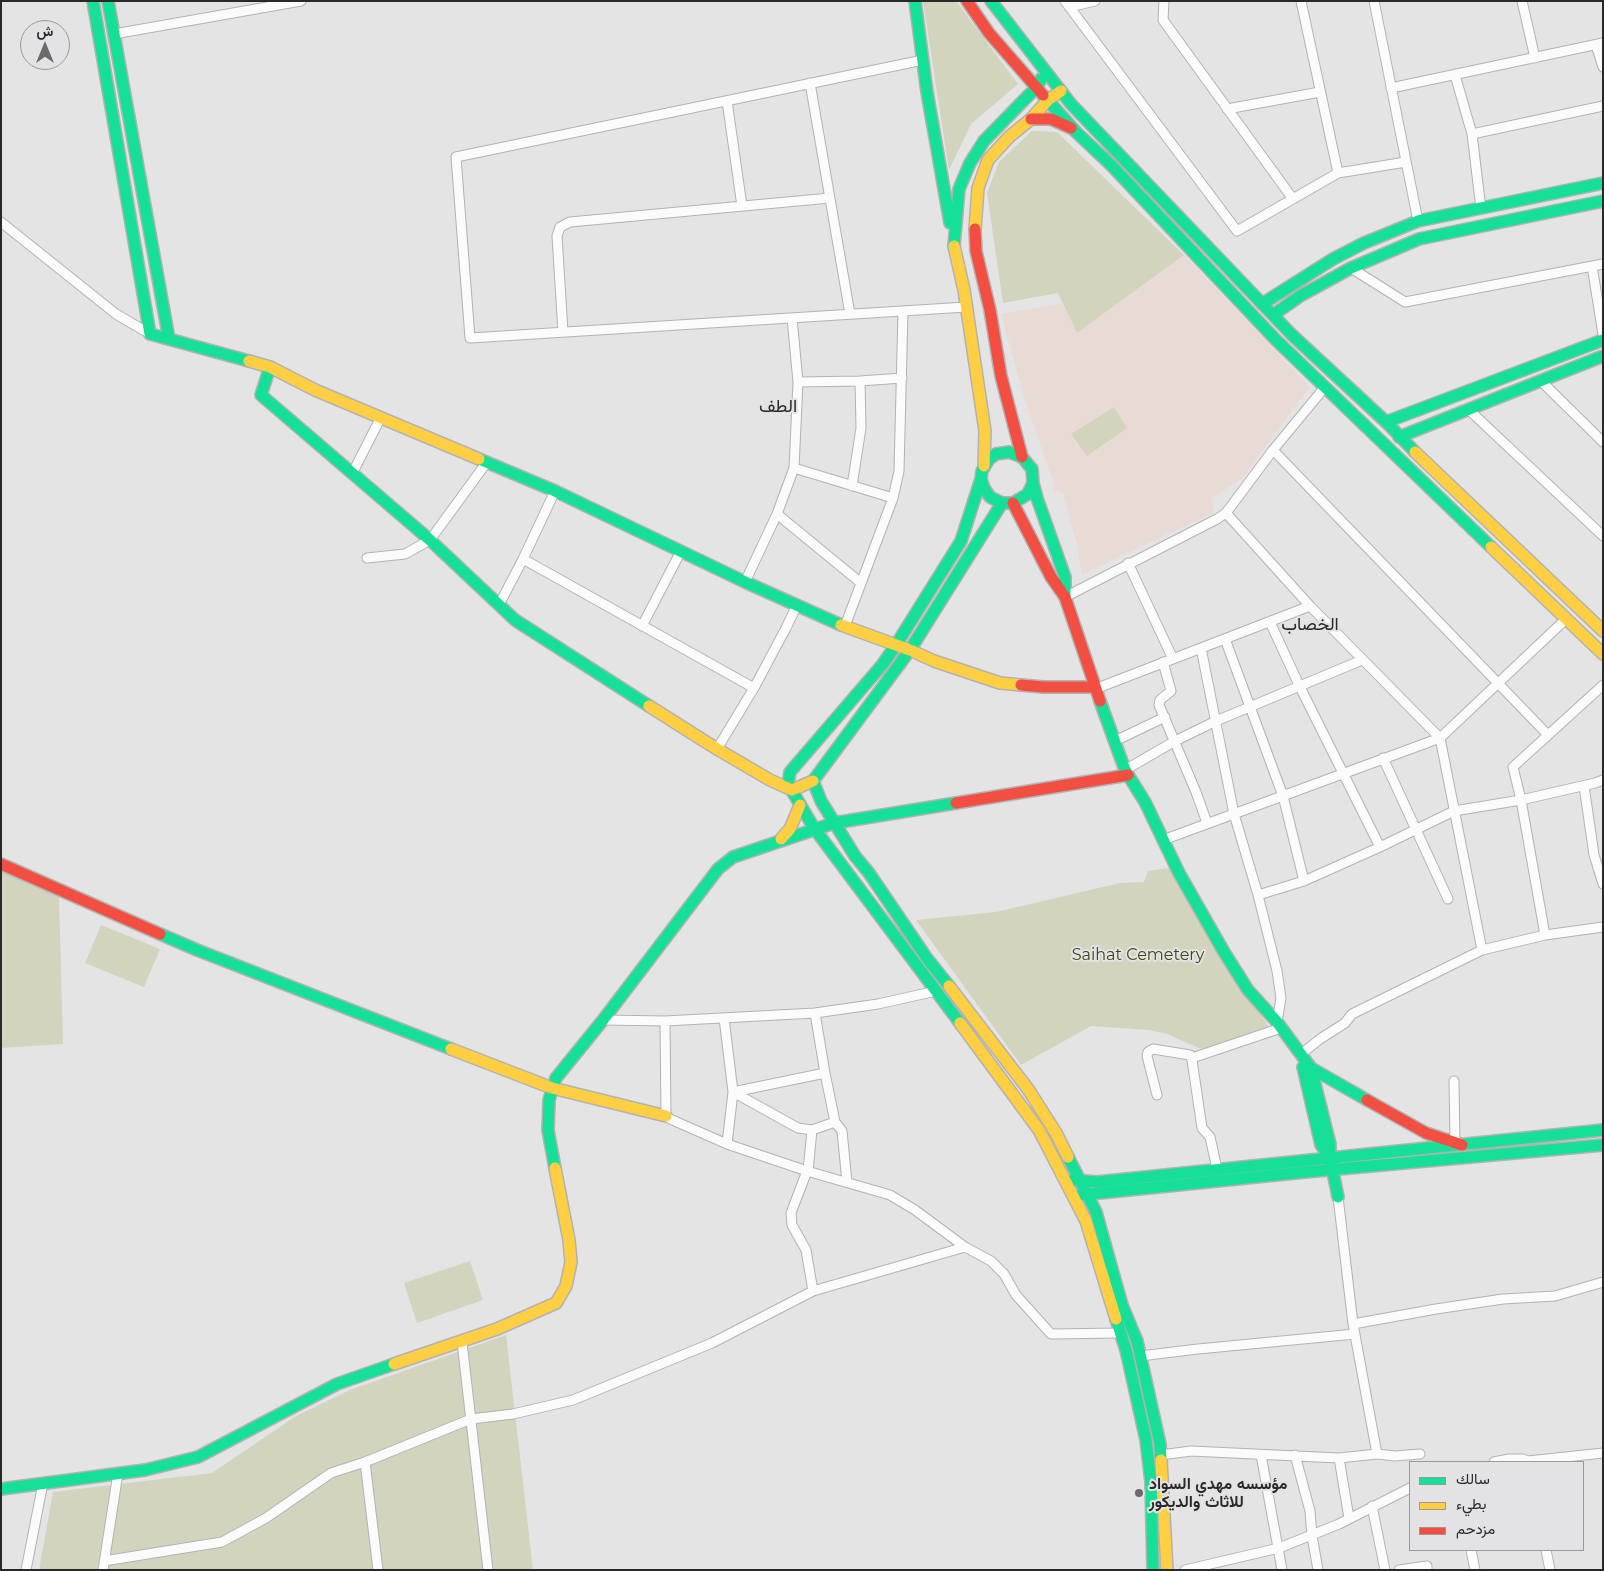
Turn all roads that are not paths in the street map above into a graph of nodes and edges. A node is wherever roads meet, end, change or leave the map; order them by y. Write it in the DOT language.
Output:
graph roads {
  1 [pos="93,1"];
  2 [pos="108,1"];
  3 [pos="302,1"];
  4 [pos="915,1"];
  5 [pos="967,1"];
  6 [pos="991,1"];
  7 [pos="1095,1"];
  8 [pos="1164,1"];
  9 [pos="1301,1"];
  10 [pos="1374,1"];
  11 [pos="1522,1"];
  12 [pos="1067,4"];
  13 [pos="114,34"];
  14 [pos="1600,44"];
  15 [pos="1535,58"];
  16 [pos="923,60"];
  17 [pos="1603,68"];
  18 [pos="1046,72"];
  19 [pos="1455,75"];
  20 [pos="810,84"];
  21 [pos="1037,87"];
  22 [pos="1391,88"];
  23 [pos="1061,91"];
  24 [pos="1320,92"];
  25 [pos="1048,100"];
  26 [pos="727,101"];
  27 [pos="1603,106"];
  28 [pos="1227,109"];
  29 [pos="1031,119"];
  30 [pos="1076,132"];
  31 [pos="1472,134"];
  32 [pos="1406,162"];
  33 [pos="1338,173"];
  34 [pos="1603,183"];
  35 [pos="830,198"];
  36 [pos="1293,199"];
  37 [pos="1603,201"];
  38 [pos="742,206"];
  39 [pos="1481,209"];
  40 [pos="1418,221"];
  41 [pos="1,222"];
  42 [pos="954,245"];
  43 [pos="1603,264"];
  44 [pos="1592,266"];
  45 [pos="1351,268"];
  46 [pos="1262,304"];
  47 [pos="966,307"];
  48 [pos="903,311"];
  49 [pos="850,314"];
  50 [pos="1273,315"];
  51 [pos="792,318"];
  52 [pos="563,332"];
  53 [pos="150,334"];
  54 [pos="1603,334"];
  55 [pos="170,339"];
  56 [pos="1603,340"];
  57 [pos="1603,356"];
  58 [pos="270,367"];
  59 [pos="902,378"];
  60 [pos="860,381"];
  61 [pos="1541,381"];
  62 [pos="798,382"];
  63 [pos="1325,387"];
  64 [pos="1468,410"];
  65 [pos="381,418"];
  66 [pos="1386,422"];
  67 [pos="1603,428"];
  68 [pos="1592,432"];
  69 [pos="1399,437"];
  70 [pos="1603,442"];
  71 [pos="1273,450"];
  72 [pos="1022,456"];
  73 [pos="487,462"];
  74 [pos="984,466"];
  75 [pos="794,468"];
  76 [pos="352,474"];
  77 [pos="981,479"];
  78 [pos="1033,483"];
  79 [pos="852,486"];
  80 [pos="555,491"];
  81 [pos="893,498"];
  82 [pos="1007,503"];
  83 [pos="1226,513"];
  84 [pos="777,514"];
  85 [pos="1603,536"];
  86 [pos="430,540"];
  87 [pos="681,551"];
  88 [pos="367,558"];
  89 [pos="523,559"];
  90 [pos="1128,563"];
  91 [pos="745,582"];
  92 [pos="861,583"];
  93 [pos="1065,597"];
  94 [pos="499,605"];
  95 [pos="797,605"];
  96 [pos="1310,606"];
  97 [pos="1566,619"];
  98 [pos="1270,622"];
  99 [pos="642,626"];
  100 [pos="845,626"];
  101 [pos="1603,632"];
  102 [pos="1225,639"];
  103 [pos="896,645"];
  104 [pos="1201,648"];
  105 [pos="910,650"];
  106 [pos="1603,654"];
  107 [pos="1173,659"];
  108 [pos="1362,660"];
  109 [pos="1163,662"];
  110 [pos="1498,684"];
  111 [pos="1299,685"];
  112 [pos="1603,685"];
  113 [pos="754,688"];
  114 [pos="1095,688"];
  115 [pos="1250,706"];
  116 [pos="1164,717"];
  117 [pos="1216,721"];
  118 [pos="1548,735"];
  119 [pos="1440,738"];
  120 [pos="1175,741"];
  121 [pos="1115,742"];
  122 [pos="717,749"];
  123 [pos="1383,758"];
  124 [pos="1126,772"];
  125 [pos="1344,774"];
  126 [pos="812,780"];
  127 [pos="1603,780"];
  128 [pos="1584,786"];
  129 [pos="792,790"];
  130 [pos="1283,796"];
  131 [pos="1520,800"];
  132 [pos="800,805"];
  133 [pos="1454,811"];
  134 [pos="1234,814"];
  135 [pos="834,823"];
  136 [pos="1207,823"];
  137 [pos="814,828"];
  138 [pos="1416,829"];
  139 [pos="780,840"];
  140 [pos="1163,840"];
  141 [pos="1380,847"];
  142 [pos="1599,854"];
  143 [pos="1,864"];
  144 [pos="1304,881"];
  145 [pos="1603,884"];
  146 [pos="1258,895"];
  147 [pos="1448,899"];
  148 [pos="1603,927"];
  149 [pos="1545,935"];
  150 [pos="1482,950"];
  151 [pos="936,991"];
  152 [pos="816,1014"];
  153 [pos="724,1018"];
  154 [pos="603,1020"];
  155 [pos="665,1021"];
  156 [pos="1279,1025"];
  157 [pos="1300,1055"];
  158 [pos="1192,1058"];
  159 [pos="1311,1068"];
  160 [pos="825,1073"];
  161 [pos="1454,1081"];
  162 [pos="552,1088"];
  163 [pos="733,1092"];
  164 [pos="1157,1095"];
  165 [pos="666,1116"];
  166 [pos="835,1122"];
  167 [pos="812,1130"];
  168 [pos="1603,1130"];
  169 [pos="726,1144"];
  170 [pos="1458,1144"];
  171 [pos="1603,1145"];
  172 [pos="1330,1157"];
  173 [pos="1217,1169"];
  174 [pos="1332,1170"];
  175 [pos="807,1171"];
  176 [pos="1064,1180"];
  177 [pos="1079,1180"];
  178 [pos="847,1182"];
  179 [pos="1086,1195"];
  180 [pos="1073,1196"];
  181 [pos="1338,1197"];
  182 [pos="965,1247"];
  183 [pos="1603,1282"];
  184 [pos="813,1290"];
  185 [pos="1353,1324"];
  186 [pos="1120,1333"];
  187 [pos="1355,1334"];
  188 [pos="462,1342"];
  189 [pos="1140,1356"];
  190 [pos="471,1419"];
  191 [pos="1603,1453"];
  192 [pos="1377,1454"];
  193 [pos="1420,1454"];
  194 [pos="1161,1455"];
  195 [pos="1261,1455"];
  196 [pos="1296,1455"];
  197 [pos="1338,1458"];
  198 [pos="1504,1461"];
  199 [pos="1526,1461"];
  200 [pos="1536,1461"];
  201 [pos="365,1462"];
  202 [pos="118,1473"];
  203 [pos="43,1483"];
  204 [pos="1409,1488"];
  205 [pos="1,1489"];
  206 [pos="1372,1506"];
  207 [pos="1349,1518"];
  208 [pos="1312,1536"];
  209 [pos="1279,1548"];
  210 [pos="1471,1551"];
  211 [pos="1546,1551"];
  212 [pos="104,1565"];
  213 [pos="26,1570"];
  214 [pos="378,1570"];
  215 [pos="488,1570"];
  216 [pos="1153,1570"];
  217 [pos="1167,1570"];
  218 [pos="1185,1570"];
  219 [pos="1282,1570"];
  220 [pos="1318,1570"];
  221 [pos="1385,1570"];
  222 [pos="1399,1570"];
  223 [pos="1427,1570"];
  224 [pos="1475,1570"];
  225 [pos="1550,1570"];
  1 -- 53 [label="main road"];
  2 -- 13 [label="main road"];
  3 -- 13 [label="street"];
  4 -- 16 [label="main road"];
  5 -- 21 [label="main road"];
  6 -- 18 [label="main road"];
  7 -- 12 [label="street"];
  8 -- 28 [label="street"];
  9 -- 24 [label="street"];
  10 -- 22 [label="street"];
  11 -- 15 [label="street"];
  12 -- 36 [label="street"];
  13 -- 55 [label="main road"];
  14 -- 15 [label="street"];
  14 -- 17 [label="street"];
  15 -- 19 [label="street"];
  16 -- 20 [label="street"];
  16 -- 42 [label="main road"];
  18 -- 21 [label="main road"];
  18 -- 23 [label="main road"];
  19 -- 22 [label="street"];
  19 -- 31 [label="street"];
  20 -- 26 [label="street"];
  20 -- 35 [label="street"];
  21 -- 25 [label="main road"];
  21 -- 42 [label="main road"];
  22 -- 32 [label="street"];
  23 -- 25 [label="main road"];
  23 -- 46 [label="main road"];
  24 -- 28 [label="street"];
  24 -- 33 [label="street"];
  25 -- 29 [label="main road"];
  25 -- 30 [label="main road"];
  26 -- 38 [label="street"];
  26 -- 52 [label="street"];
  27 -- 31 [label="street"];
  28 -- 36 [label="street"];
  29 -- 30 [label="main road"];
  29 -- 72 [label="main road"];
  30 -- 63 [label="main road"];
  31 -- 39 [label="street"];
  32 -- 33 [label="street"];
  32 -- 40 [label="street"];
  33 -- 36 [label="street"];
  34 -- 39 [label="main road"];
  35 -- 38 [label="street"];
  35 -- 49 [label="street"];
  37 -- 45 [label="main road"];
  38 -- 52 [label="street"];
  39 -- 40 [label="main road"];
  40 -- 46 [label="main road"];
  41 -- 53 [label="street"];
  42 -- 47 [label="main road"];
  43 -- 44 [label="street"];
  44 -- 45 [label="street"];
  44 -- 54 [label="street"];
  45 -- 50 [label="main road"];
  46 -- 50 [label="main road"];
  47 -- 48 [label="street"];
  47 -- 74 [label="main road"];
  48 -- 49 [label="street"];
  48 -- 59 [label="street"];
  49 -- 51 [label="street"];
  50 -- 66 [label="main road"];
  51 -- 52 [label="street"];
  51 -- 62 [label="street"];
  53 -- 55 [label="main road"];
  55 -- 58 [label="main road"];
  56 -- 66 [label="main road"];
  57 -- 61 [label="main road"];
  58 -- 65 [label="main road"];
  58 -- 76 [label="main road"];
  59 -- 60 [label="street"];
  59 -- 81 [label="street"];
  60 -- 62 [label="street"];
  60 -- 79 [label="street"];
  61 -- 64 [label="main road"];
  61 -- 68 [label="street"];
  62 -- 75 [label="street"];
  63 -- 71 [label="street"];
  63 -- 97 [label="main road"];
  64 -- 69 [label="main road"];
  64 -- 85 [label="street"];
  65 -- 73 [label="main road"];
  65 -- 76 [label="street"];
  66 -- 69 [label="main road"];
  67 -- 68 [label="street"];
  68 -- 70 [label="street"];
  69 -- 101 [label="main road"];
  71 -- 83 [label="street"];
  71 -- 110 [label="street"];
  72 -- 74 [label="main road"];
  72 -- 78 [label="main road"];
  73 -- 80 [label="main road"];
  73 -- 86 [label="street"];
  74 -- 77 [label="main road"];
  75 -- 79 [label="street"];
  75 -- 84 [label="street"];
  76 -- 86 [label="main road"];
  77 -- 82 [label="main road"];
  77 -- 103 [label="main road"];
  78 -- 82 [label="main road"];
  78 -- 93 [label="main road"];
  79 -- 81 [label="street"];
  80 -- 87 [label="main road"];
  80 -- 89 [label="street"];
  81 -- 92 [label="street"];
  82 -- 93 [label="main road"];
  82 -- 105 [label="main road"];
  83 -- 90 [label="street"];
  83 -- 96 [label="street"];
  84 -- 91 [label="street"];
  84 -- 92 [label="street"];
  86 -- 88 [label="street"];
  86 -- 94 [label="main road"];
  87 -- 91 [label="main road"];
  87 -- 99 [label="street"];
  89 -- 94 [label="street"];
  89 -- 99 [label="street"];
  90 -- 93 [label="street"];
  90 -- 107 [label="street"];
  91 -- 95 [label="main road"];
  92 -- 100 [label="street"];
  93 -- 114 [label="main road"];
  94 -- 122 [label="main road"];
  95 -- 100 [label="main road"];
  95 -- 113 [label="street"];
  96 -- 98 [label="street"];
  96 -- 108 [label="street"];
  97 -- 106 [label="main road"];
  97 -- 110 [label="street"];
  98 -- 102 [label="street"];
  98 -- 111 [label="street"];
  99 -- 113 [label="street"];
  100 -- 103 [label="main road"];
  102 -- 104 [label="street"];
  102 -- 115 [label="street"];
  103 -- 105 [label="main road"];
  103 -- 129 [label="main road"];
  104 -- 107 [label="street"];
  104 -- 117 [label="street"];
  105 -- 114 [label="main road"];
  105 -- 126 [label="main road"];
  107 -- 109 [label="street"];
  108 -- 111 [label="street"];
  108 -- 119 [label="street"];
  109 -- 114 [label="street"];
  109 -- 116 [label="street"];
  110 -- 118 [label="street"];
  110 -- 119 [label="street"];
  111 -- 115 [label="street"];
  111 -- 125 [label="street"];
  112 -- 118 [label="street"];
  113 -- 122 [label="street"];
  114 -- 121 [label="main road"];
  115 -- 117 [label="street"];
  115 -- 130 [label="street"];
  116 -- 120 [label="street"];
  116 -- 121 [label="street"];
  117 -- 120 [label="street"];
  117 -- 134 [label="street"];
  118 -- 131 [label="street"];
  119 -- 123 [label="street"];
  119 -- 133 [label="street"];
  120 -- 124 [label="street"];
  120 -- 136 [label="street"];
  121 -- 124 [label="main road"];
  122 -- 129 [label="main road"];
  123 -- 125 [label="street"];
  123 -- 138 [label="street"];
  124 -- 135 [label="main road"];
  124 -- 140 [label="main road"];
  125 -- 130 [label="street"];
  125 -- 141 [label="street"];
  126 -- 129 [label="main road"];
  126 -- 135 [label="main road"];
  127 -- 128 [label="street"];
  128 -- 131 [label="street"];
  128 -- 142 [label="street"];
  129 -- 132 [label="main road"];
  130 -- 134 [label="street"];
  130 -- 144 [label="street"];
  131 -- 133 [label="street"];
  131 -- 149 [label="street"];
  132 -- 137 [label="main road"];
  132 -- 139 [label="main road"];
  133 -- 138 [label="street"];
  133 -- 150 [label="street"];
  134 -- 136 [label="street"];
  134 -- 146 [label="street"];
  135 -- 137 [label="main road"];
  135 -- 177 [label="main road"];
  136 -- 140 [label="street"];
  137 -- 139 [label="main road"];
  137 -- 151 [label="main road"];
  138 -- 141 [label="street"];
  138 -- 147 [label="street"];
  139 -- 154 [label="main road"];
  140 -- 156 [label="main road"];
  141 -- 144 [label="street"];
  142 -- 145 [label="street"];
  143 -- 162 [label="main road"];
  144 -- 146 [label="street"];
  146 -- 156 [label="street"];
  148 -- 149 [label="street"];
  149 -- 150 [label="street"];
  150 -- 157 [label="street"];
  151 -- 152 [label="street"];
  151 -- 176 [label="main road"];
  152 -- 153 [label="street"];
  152 -- 160 [label="street"];
  153 -- 155 [label="street"];
  153 -- 163 [label="street"];
  154 -- 155 [label="street"];
  154 -- 162 [label="main road"];
  155 -- 165 [label="street"];
  156 -- 157 [label="main road"];
  156 -- 158 [label="street"];
  157 -- 159 [label="main road"];
  157 -- 172 [label="main road"];
  158 -- 164 [label="street"];
  158 -- 173 [label="street"];
  159 -- 170 [label="main road"];
  159 -- 172 [label="main road"];
  160 -- 163 [label="street"];
  160 -- 166 [label="street"];
  161 -- 170 [label="street"];
  162 -- 165 [label="main road"];
  162 -- 188 [label="main road"];
  163 -- 167 [label="street"];
  163 -- 169 [label="street"];
  165 -- 169 [label="street"];
  166 -- 167 [label="street"];
  166 -- 178 [label="street"];
  167 -- 175 [label="street"];
  168 -- 170 [label="main road"];
  169 -- 175 [label="street"];
  170 -- 172 [label="main road"];
  171 -- 174 [label="main road"];
  172 -- 173 [label="main road"];
  172 -- 174 [label="main road"];
  173 -- 177 [label="main road"];
  174 -- 179 [label="main road"];
  174 -- 181 [label="main road"];
  175 -- 178 [label="street"];
  175 -- 184 [label="street"];
  176 -- 177 [label="main road"];
  176 -- 180 [label="main road"];
  177 -- 179 [label="main road"];
  178 -- 182 [label="street"];
  179 -- 180 [label="main road"];
  179 -- 189 [label="main road"];
  180 -- 186 [label="main road"];
  181 -- 185 [label="street"];
  182 -- 184 [label="street"];
  182 -- 186 [label="street"];
  183 -- 185 [label="street"];
  184 -- 190 [label="street"];
  185 -- 187 [label="street"];
  186 -- 216 [label="main road"];
  187 -- 189 [label="street"];
  187 -- 192 [label="street"];
  188 -- 190 [label="street"];
  188 -- 202 [label="main road"];
  189 -- 194 [label="main road"];
  190 -- 201 [label="street"];
  190 -- 215 [label="street"];
  191 -- 200 [label="street"];
  192 -- 193 [label="street"];
  192 -- 197 [label="street"];
  194 -- 195 [label="street"];
  194 -- 217 [label="main road"];
  195 -- 196 [label="street"];
  195 -- 209 [label="street"];
  196 -- 197 [label="street"];
  196 -- 208 [label="street"];
  197 -- 207 [label="street"];
  198 -- 199 [label="street"];
  201 -- 212 [label="street"];
  201 -- 214 [label="street"];
  202 -- 203 [label="main road"];
  202 -- 212 [label="street"];
  203 -- 205 [label="main road"];
  203 -- 213 [label="street"];
  204 -- 206 [label="street"];
  206 -- 207 [label="street"];
  206 -- 221 [label="street"];
  207 -- 208 [label="street"];
  208 -- 209 [label="street"];
  208 -- 220 [label="street"];
  209 -- 218 [label="street"];
  209 -- 219 [label="street"];
  210 -- 224 [label="street"];
  211 -- 225 [label="street"];
  222 -- 223 [label="street"];
}
